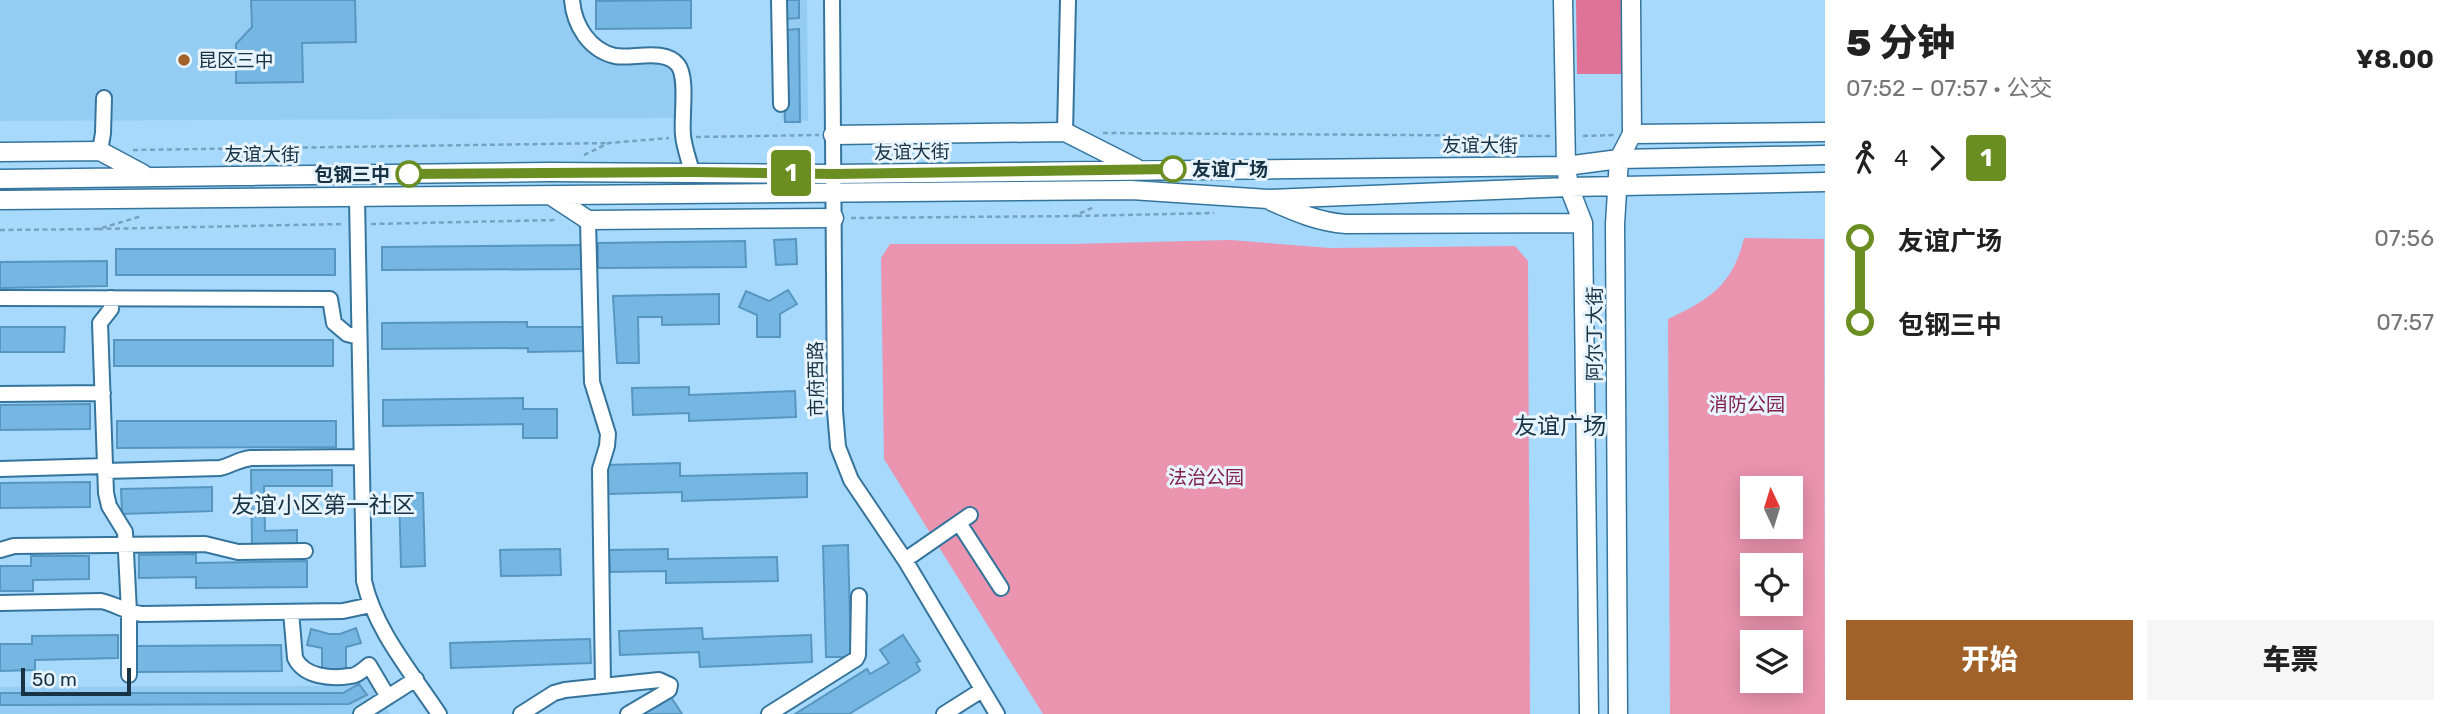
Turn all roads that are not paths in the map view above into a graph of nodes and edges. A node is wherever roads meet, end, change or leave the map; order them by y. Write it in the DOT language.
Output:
graph roads {
  1 [pos="572,0"];
  2 [pos="779,0"];
  3 [pos="832,0"];
  4 [pos="1068,0"];
  5 [pos="1563,0"];
  6 [pos="1631,0"];
  7 [pos="104,98"];
  8 [pos="780,104"];
  9 [pos="1065,132"];
  10 [pos="1825,132"];
  11 [pos="1632,134"];
  12 [pos="833,135"];
  13 [pos="100,151"];
  14 [pos="0,152"];
  15 [pos="1825,155"];
  16 [pos="1619,159"];
  17 [pos="1566,166"];
  18 [pos="1139,170"];
  19 [pos="692,172"];
  20 [pos="834,174"];
  21 [pos="146,176"];
  22 [pos="0,179"];
  23 [pos="1825,182"];
  24 [pos="1616,186"];
  25 [pos="1569,187"];
  26 [pos="833,194"];
  27 [pos="553,197"];
  28 [pos="358,198"];
  29 [pos="1268,199"];
  30 [pos="0,200"];
  31 [pos="834,218"];
  32 [pos="588,220"];
  33 [pos="1583,223"];
  34 [pos="0,298"];
  35 [pos="111,298"];
  36 [pos="359,337"];
  37 [pos="103,393"];
  38 [pos="0,394"];
  39 [pos="361,457"];
  40 [pos="105,468"];
  41 [pos="0,469"];
  42 [pos="126,544"];
  43 [pos="0,550"];
  44 [pos="305,551"];
  45 [pos="905,560"];
  46 [pos="1001,588"];
  47 [pos="859,596"];
  48 [pos="0,603"];
  49 [pos="371,605"];
  50 [pos="129,612"];
  51 [pos="291,612"];
  52 [pos="128,675"];
  53 [pos="416,679"];
  54 [pos="603,686"];
  55 [pos="982,690"];
  56 [pos="388,697"];
  57 [pos="774,713"];
  58 [pos="361,714"];
  59 [pos="439,714"];
  60 [pos="521,714"];
  61 [pos="628,714"];
  62 [pos="944,714"];
  63 [pos="996,714"];
  64 [pos="1589,714"];
  65 [pos="1618,714"];
  1 -- 19 [label="street"];
  2 -- 8 [label="street"];
  3 -- 12 [label="street, 市府西路"];
  4 -- 9 [label="street"];
  5 -- 17 [label="main road, 阿尔丁大街"];
  6 -- 11 [label="main road, 阿尔丁大街"];
  7 -- 13 [label="street"];
  9 -- 12 [label="main road"];
  9 -- 18 [label="main road"];
  10 -- 11 [label="main road"];
  11 -- 16 [label="main road, 阿尔丁大街"];
  12 -- 20 [label="street, 市府西路"];
  13 -- 14 [label="main road"];
  13 -- 21 [label="main road"];
  15 -- 16 [label="main road, 友谊大街"];
  16 -- 17 [label="main road, 友谊大街"];
  16 -- 24 [label="main road, 阿尔丁大街"];
  17 -- 18 [label="main road, 友谊大街"];
  17 -- 25 [label="main road, 阿尔丁大街"];
  18 -- 20 [label="main road, 友谊大街"];
  19 -- 20 [label="main road, 友谊大街"];
  19 -- 21 [label="main road, 友谊大街"];
  20 -- 26 [label="street, 市府西路"];
  21 -- 22 [label="main road, 友谊大街"];
  23 -- 24 [label="main road"];
  24 -- 25 [label="main road"];
  24 -- 65 [label="main road, 阿尔丁大街"];
  25 -- 29 [label="main road"];
  25 -- 33 [label="main road, 阿尔丁大街"];
  26 -- 27 [label="main road"];
  26 -- 29 [label="main road"];
  26 -- 31 [label="street, 市府西路"];
  27 -- 28 [label="main road"];
  27 -- 32 [label="main road"];
  28 -- 30 [label="main road"];
  28 -- 36 [label="street"];
  29 -- 33 [label="main road"];
  31 -- 32 [label="main road"];
  31 -- 45 [label="street, 市府西路"];
  32 -- 54 [label="street"];
  33 -- 64 [label="main road, 阿尔丁大街"];
  34 -- 35 [label="street"];
  35 -- 36 [label="street"];
  35 -- 37 [label="street"];
  36 -- 39 [label="street"];
  37 -- 38 [label="street"];
  37 -- 40 [label="street"];
  39 -- 40 [label="street"];
  39 -- 49 [label="street"];
  40 -- 41 [label="street"];
  40 -- 42 [label="street"];
  42 -- 43 [label="street"];
  42 -- 44 [label="street"];
  42 -- 50 [label="street"];
  45 -- 46 [label="street"];
  45 -- 55 [label="street, 市府西路"];
  47 -- 57 [label="street"];
  48 -- 50 [label="street"];
  49 -- 51 [label="street"];
  49 -- 53 [label="street"];
  50 -- 51 [label="street"];
  50 -- 52 [label="street"];
  51 -- 56 [label="street"];
  53 -- 56 [label="street"];
  53 -- 59 [label="street"];
  54 -- 60 [label="street"];
  54 -- 61 [label="street"];
  55 -- 62 [label="street"];
  55 -- 63 [label="street, 市府西路"];
  56 -- 58 [label="street"];
}
